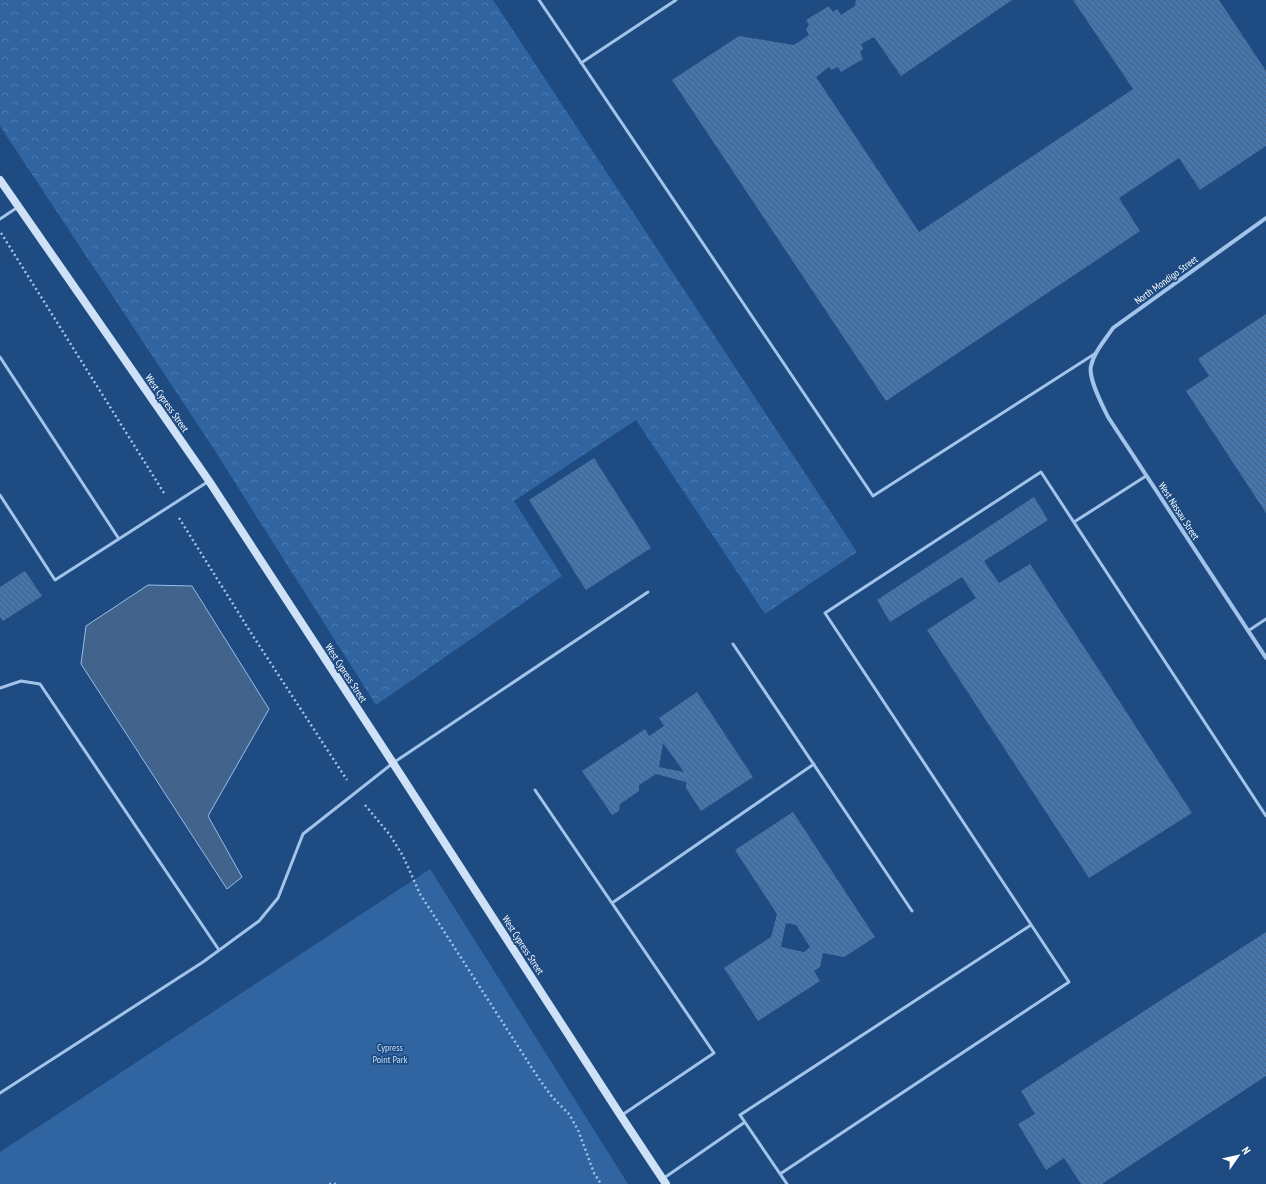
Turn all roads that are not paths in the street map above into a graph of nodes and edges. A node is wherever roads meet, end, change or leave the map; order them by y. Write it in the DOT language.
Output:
graph roads {
  1 [pos="544,0"];
  2 [pos="676,0"];
  3 [pos="540,1"];
  4 [pos="582,63"];
  5 [pos="0,180"];
  6 [pos="18,207"];
  7 [pos="1266,218"];
  8 [pos="0,219"];
  9 [pos="1096,352"];
  10 [pos="0,358"];
  11 [pos="1090,368"];
  12 [pos="1146,476"];
  13 [pos="209,480"];
  14 [pos="0,495"];
  15 [pos="1074,522"];
  16 [pos="119,539"];
  17 [pos="648,592"];
  18 [pos="1266,619"];
  19 [pos="1248,631"];
  20 [pos="733,644"];
  21 [pos="1266,658"];
  22 [pos="0,688"];
  23 [pos="393,763"];
  24 [pos="814,764"];
  25 [pos="535,790"];
  26 [pos="1266,816"];
  27 [pos="612,903"];
  28 [pos="912,910"];
  29 [pos="1031,925"];
  30 [pos="219,950"];
  31 [pos="0,1093"];
  32 [pos="621,1116"];
  33 [pos="745,1122"];
  34 [pos="780,1174"];
  35 [pos="664,1181"];
  36 [pos="786,1184"];
  1 -- 3 [label="lane"];
  2 -- 4 [label="lane"];
  3 -- 4 [label="lane"];
  4 -- 9 [label="lane"];
  5 -- 6 [label="street, West Cypress Street"];
  6 -- 8 [label="lane"];
  6 -- 13 [label="street, West Cypress Street"];
  7 -- 9 [label="street, North Mondigo Street"];
  9 -- 11 [label="street, North Mondigo Street"];
  10 -- 16 [label="lane"];
  11 -- 12 [label="street, West Nassau Street"];
  12 -- 15 [label="lane"];
  12 -- 19 [label="street, West Nassau Street"];
  13 -- 16 [label="lane"];
  13 -- 23 [label="street, West Cypress Street"];
  14 -- 16 [label="lane"];
  15 -- 26 [label="lane"];
  15 -- 29 [label="lane"];
  17 -- 23 [label="lane"];
  18 -- 19 [label="lane"];
  19 -- 21 [label="street, West Nassau Street"];
  20 -- 24 [label="lane"];
  22 -- 30 [label="lane"];
  23 -- 30 [label="lane"];
  23 -- 32 [label="street, West Cypress Street"];
  24 -- 27 [label="lane"];
  24 -- 28 [label="lane"];
  25 -- 27 [label="lane"];
  27 -- 32 [label="lane"];
  29 -- 33 [label="lane"];
  29 -- 34 [label="lane"];
  30 -- 31 [label="lane"];
  32 -- 35 [label="street, West Cypress Street"];
  33 -- 34 [label="lane"];
  33 -- 35 [label="lane"];
  34 -- 36 [label="lane"];
}
